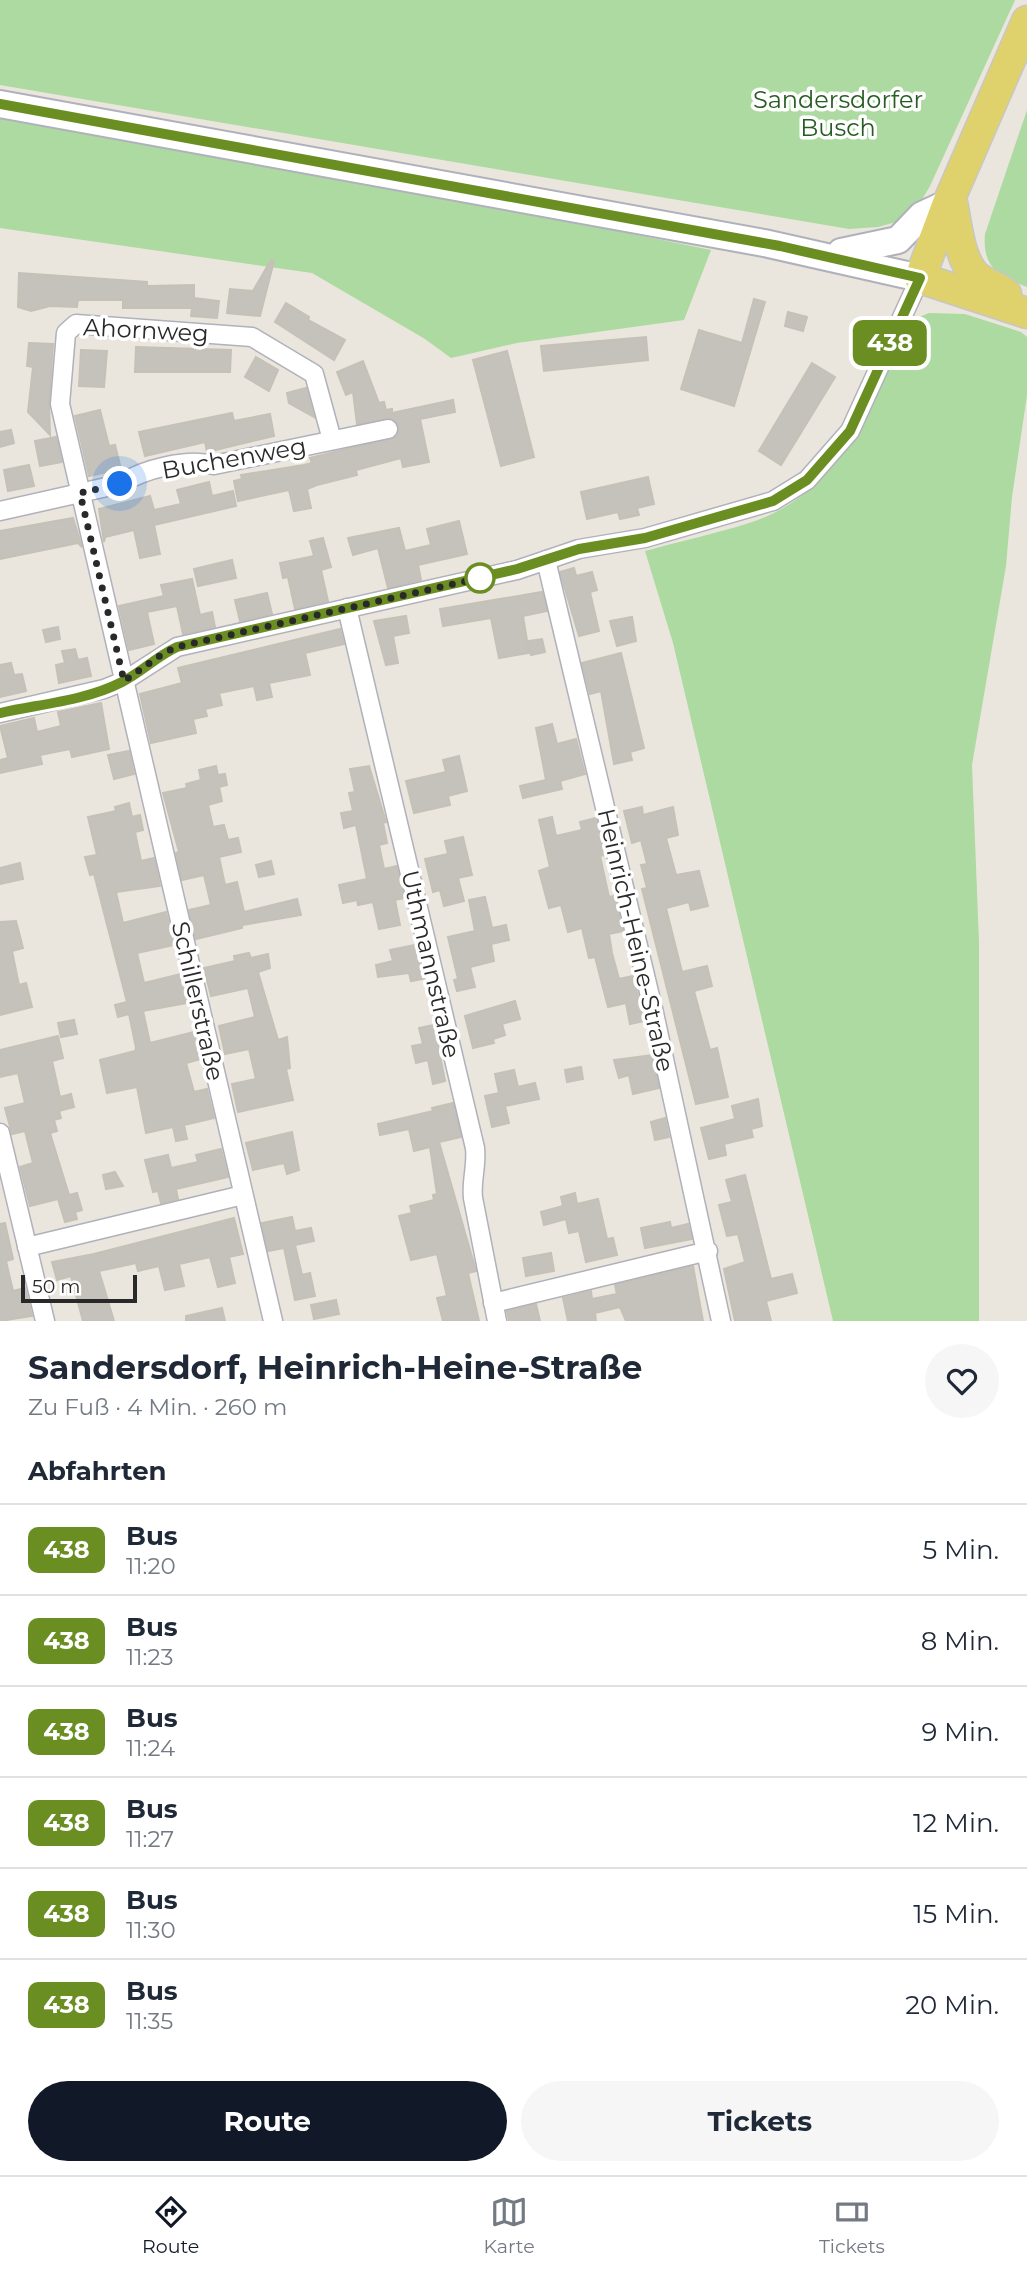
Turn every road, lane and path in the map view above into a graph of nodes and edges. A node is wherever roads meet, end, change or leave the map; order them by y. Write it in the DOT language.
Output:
graph roads {
  1 [pos="1027,21"];
  2 [pos="0,104"];
  3 [pos="949,201"];
  4 [pos="829,256"];
  5 [pos="920,278"];
  6 [pos="1019,310"];
  7 [pos="388,429"];
  8 [pos="332,440"];
  9 [pos="80,493"];
  10 [pos="0,511"];
  11 [pos="546,559"];
  12 [pos="347,608"];
  13 [pos="124,681"];
  14 [pos="0,713"];
  15 [pos="0,1133"];
  16 [pos="243,1195"];
  17 [pos="27,1247"];
  18 [pos="708,1251"];
  19 [pos="495,1312"];
  20 [pos="45,1321"];
  21 [pos="274,1321"];
  22 [pos="721,1321"];
  1 -- 3 [label="main road"];
  2 -- 4 [label="street"];
  3 -- 4 [label="street"];
  3 -- 5 [label="main road"];
  3 -- 6 [label="main road"];
  4 -- 5 [label="street"];
  5 -- 6 [label="main road"];
  5 -- 11 [label="street"];
  7 -- 8 [label="street, Buchenweg"];
  8 -- 9 [label="street, Buchenweg"];
  8 -- 9 [label="street, Ahornweg"];
  9 -- 10 [label="street, Buchenweg"];
  9 -- 13 [label="street, Ahornweg"];
  11 -- 12 [label="street"];
  11 -- 18 [label="street, Heinrich-Heine-Straße"];
  12 -- 13 [label="street"];
  12 -- 19 [label="street, Uthmannstraße"];
  13 -- 14 [label="street"];
  13 -- 16 [label="street, Schillerstraße"];
  15 -- 17 [label="street"];
  16 -- 17 [label="street"];
  16 -- 21 [label="street, Schillerstraße"];
  17 -- 20 [label="street"];
  18 -- 19 [label="street"];
  18 -- 22 [label="street, Heinrich-Heine-Straße"];
}
